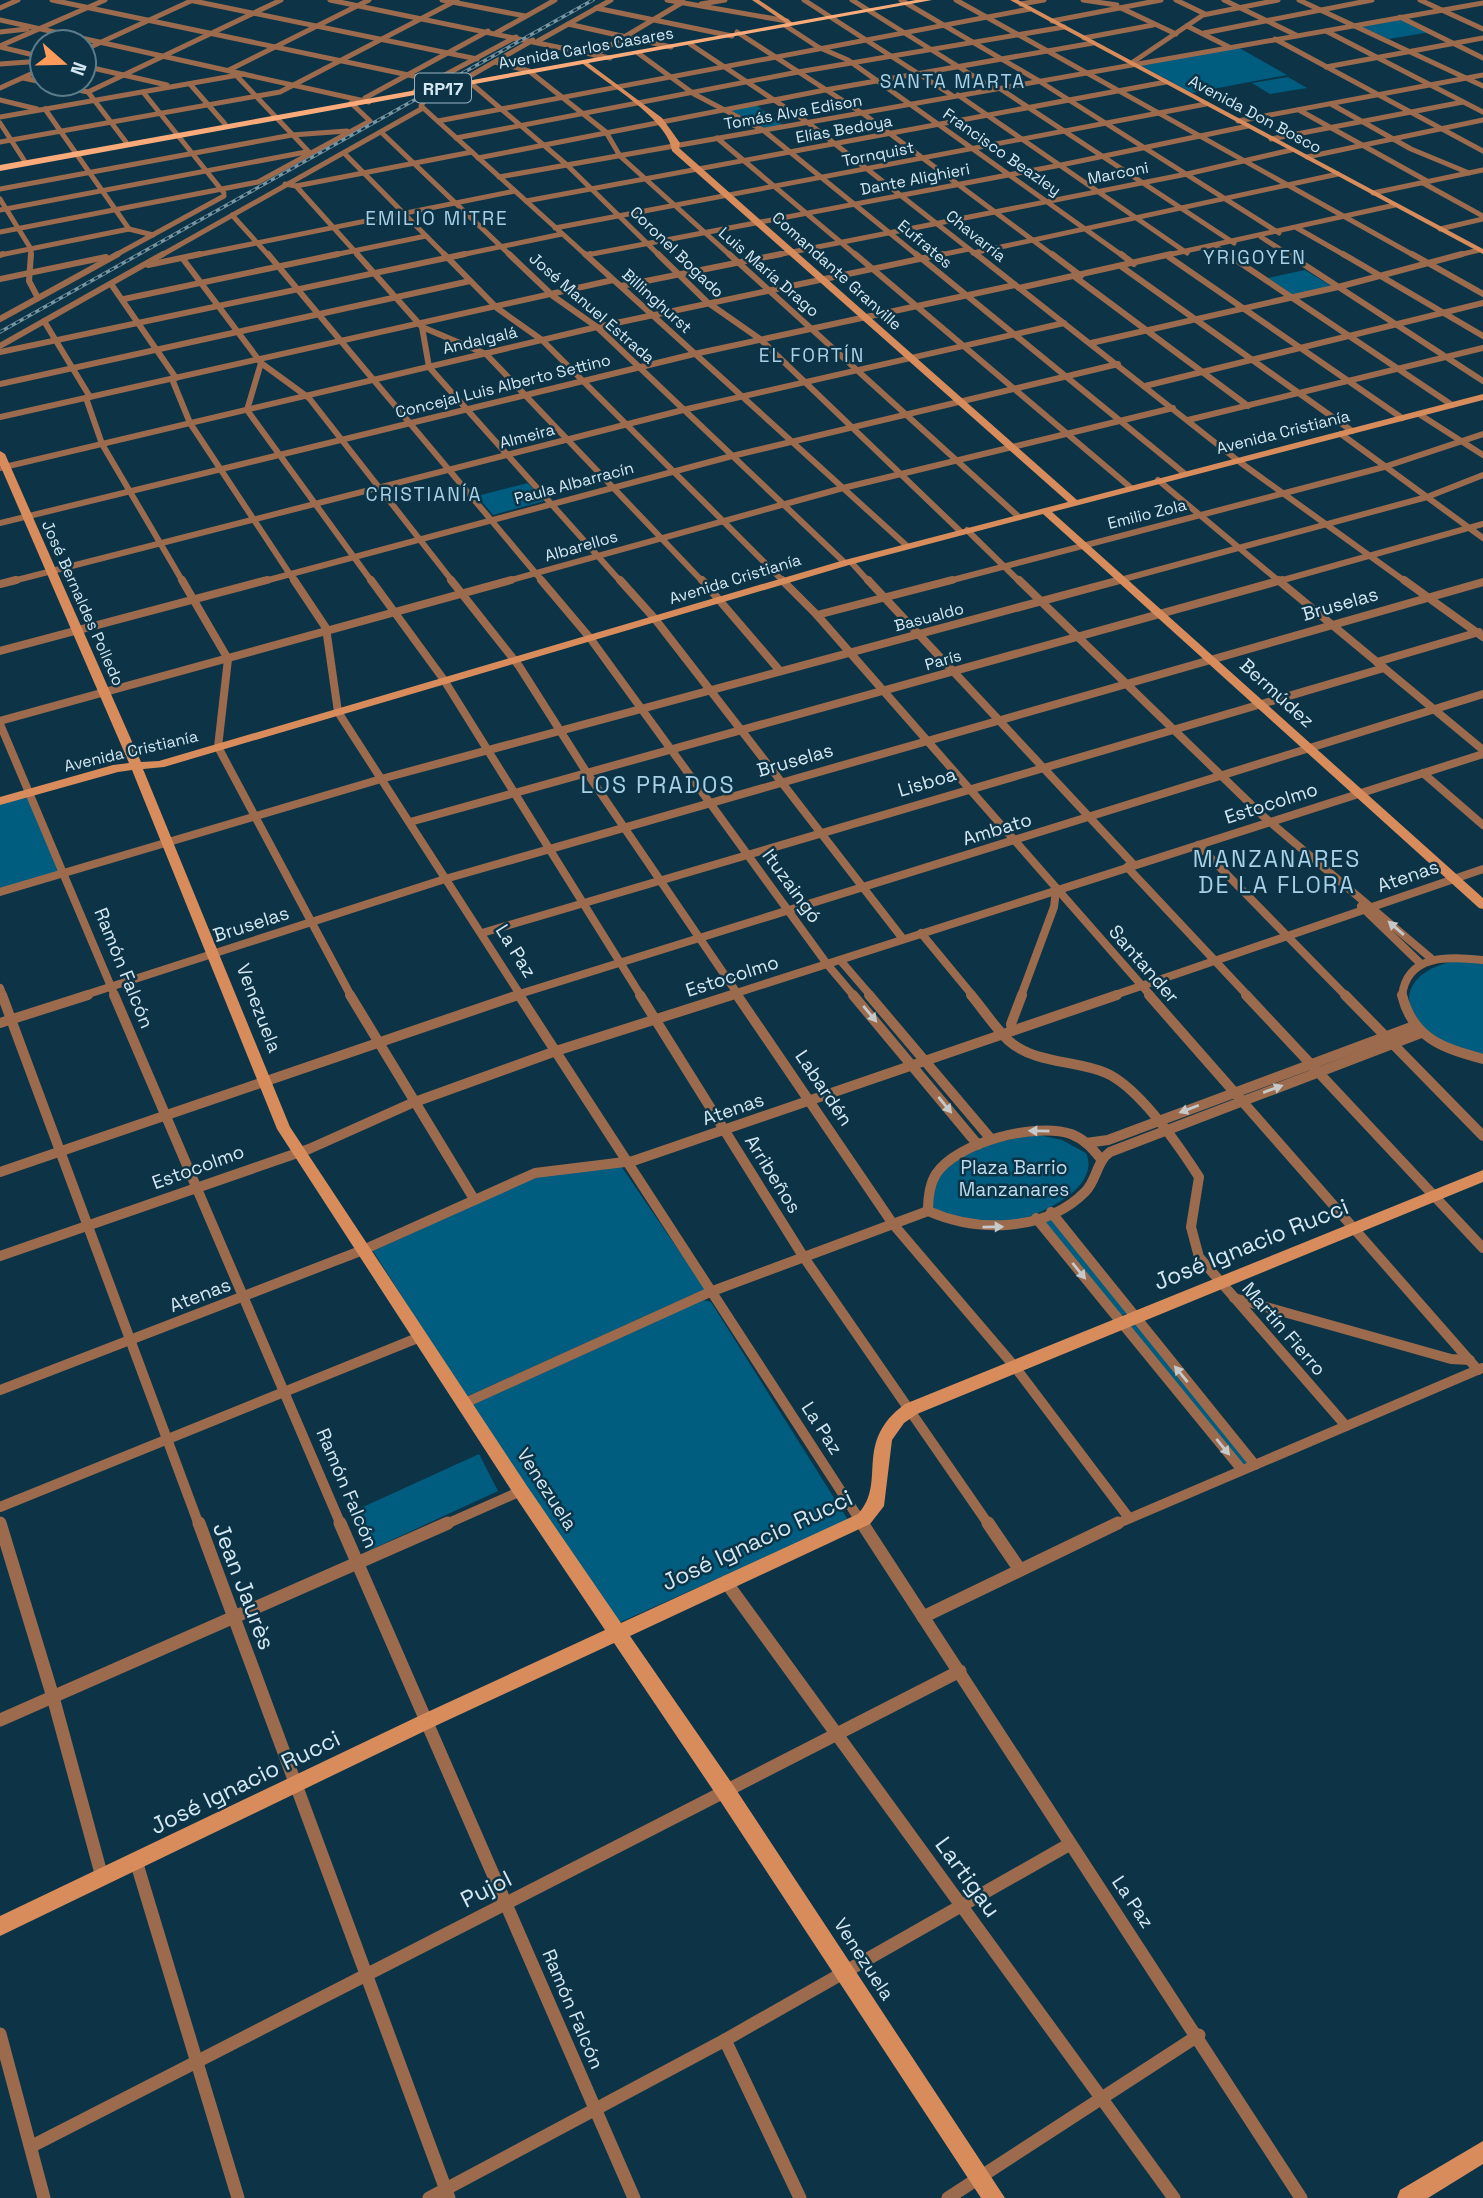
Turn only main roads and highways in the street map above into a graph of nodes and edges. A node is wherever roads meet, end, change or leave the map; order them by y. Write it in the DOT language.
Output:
graph roads {
  1 [pos="916,0"];
  2 [pos="928,0"];
  3 [pos="904,2"];
  4 [pos="735,34"];
  5 [pos="670,46"];
  6 [pos="609,57"];
  7 [pos="465,83"];
  8 [pos="368,100"];
  9 [pos="275,117"];
  10 [pos="176,134"];
  11 [pos="74,153"];
  12 [pos="0,166"];
  1 -- 3 [label="main road, Avenida Carlos Casares / RP17"];
  2 -- 3 [label="main road, Avenida Carlos Casares / RP17"];
  3 -- 4 [label="main road, Avenida Carlos Casares / RP17"];
  4 -- 5 [label="main road, Avenida Carlos Casares / RP17"];
  4 -- 5 [label="main road, Avenida Carlos Casares / RP17"];
  5 -- 6 [label="main road, Avenida Carlos Casares / RP17"];
  5 -- 6 [label="main road, Avenida Carlos Casares / RP17"];
  6 -- 7 [label="main road, Avenida Carlos Casares / RP17"];
  7 -- 8 [label="main road, Avenida Carlos Casares / RP17"];
  7 -- 8 [label="main road, Avenida Carlos Casares / RP17"];
  8 -- 9 [label="main road, Avenida Carlos Casares / RP17"];
  9 -- 10 [label="main road, Avenida Carlos Casares / RP17"];
  9 -- 10 [label="main road, Avenida Carlos Casares / RP17"];
  10 -- 11 [label="main road, Avenida Carlos Casares / RP17"];
  10 -- 11 [label="main road, Avenida Carlos Casares / RP17"];
  11 -- 12 [label="main road, Avenida Carlos Casares / RP17"];
  11 -- 12 [label="main road, Avenida Carlos Casares / RP17"];
}
